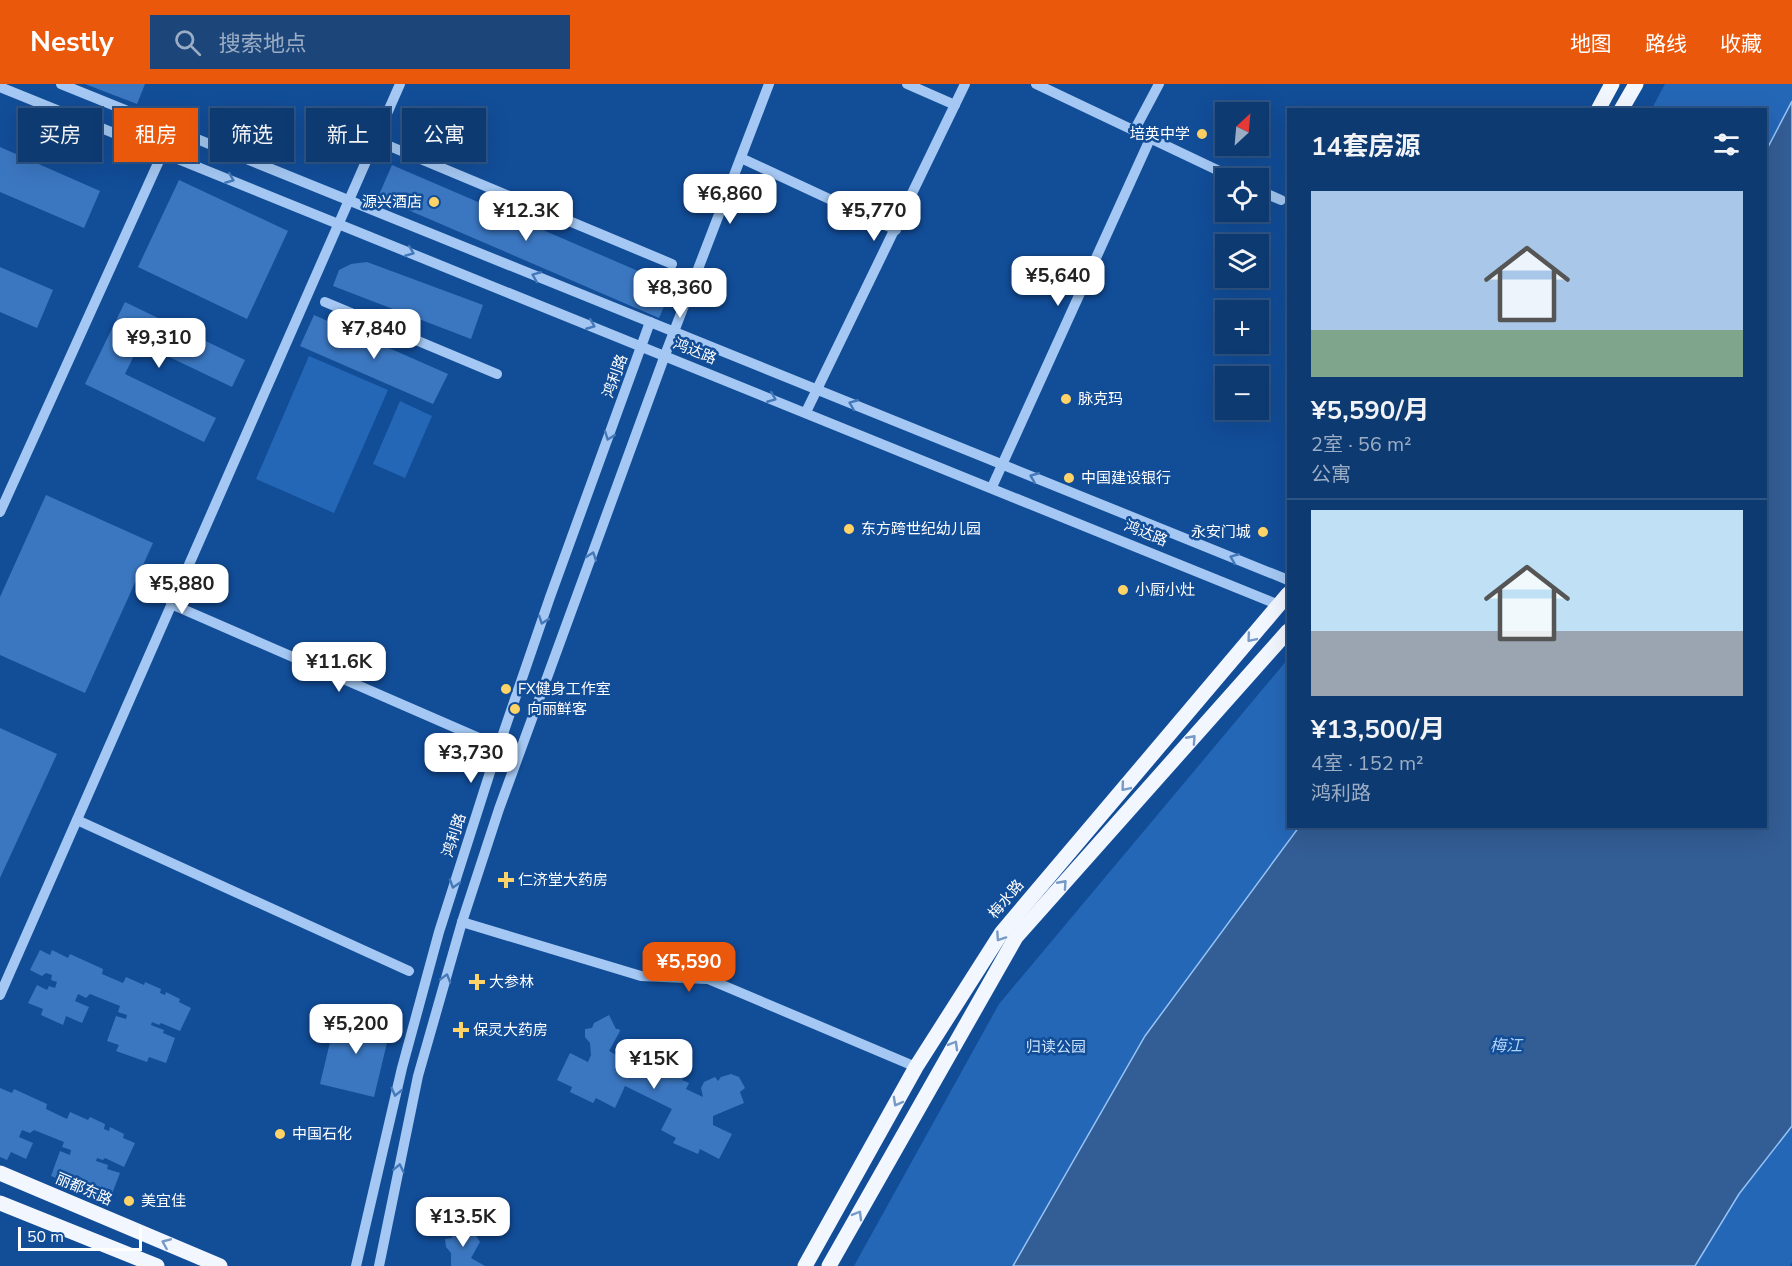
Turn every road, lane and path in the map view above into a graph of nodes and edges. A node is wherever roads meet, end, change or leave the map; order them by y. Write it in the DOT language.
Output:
graph roads {
  1 [pos="61,84"];
  2 [pos="400,84"];
  3 [pos="769,84"];
  4 [pos="907,84"];
  5 [pos="965,84"];
  6 [pos="1036,84"];
  7 [pos="1159,84"];
  8 [pos="1612,84"];
  9 [pos="1636,84"];
  10 [pos="0,87"];
  11 [pos="956,105"];
  12 [pos="389,108"];
  13 [pos="1599,108"];
  14 [pos="1622,108"];
  15 [pos="1134,131"];
  16 [pos="114,133"];
  17 [pos="1150,139"];
  18 [pos="390,146"];
  19 [pos="741,158"];
  20 [pos="159,162"];
  21 [pos="186,162"];
  22 [pos="365,162"];
  23 [pos="1215,169"];
  24 [pos="1269,195"];
  25 [pos="348,200"];
  26 [pos="1281,200"];
  27 [pos="338,223"];
  28 [pos="896,230"];
  29 [pos="672,264"];
  30 [pos="326,302"];
  31 [pos="650,322"];
  32 [pos="674,332"];
  33 [pos="642,346"];
  34 [pos="665,355"];
  35 [pos="497,374"];
  36 [pos="817,390"];
  37 [pos="806,412"];
  38 [pos="1003,465"];
  39 [pos="992,488"];
  40 [pos="0,512"];
  41 [pos="1287,580"];
  42 [pos="1284,599"];
  43 [pos="171,604"];
  44 [pos="1287,632"];
  45 [pos="499,747"];
  46 [pos="518,755"];
  47 [pos="77,820"];
  48 [pos="462,922"];
  49 [pos="410,971"];
  50 [pos="0,995"];
  51 [pos="916,1067"];
  52 [pos="0,1173"];
  53 [pos="0,1203"];
  54 [pos="157,1266"];
  55 [pos="220,1266"];
  56 [pos="356,1266"];
  57 [pos="379,1266"];
  58 [pos="805,1266"];
  59 [pos="830,1266"];
  1 -- 25 [label="street, 鸿达路"];
  2 -- 12 [label="street"];
  3 -- 19 [label="street"];
  4 -- 11 [label="street"];
  5 -- 11 [label="street"];
  6 -- 15 [label="street"];
  7 -- 15 [label="street"];
  8 -- 13 [label="main road"];
  9 -- 14 [label="main road"];
  10 -- 16 [label="street, 鸿达路"];
  11 -- 28 [label="street"];
  15 -- 17 [label="street"];
  17 -- 23 [label="street"];
  17 -- 38 [label="street"];
  18 -- 29 [label="street"];
  19 -- 28 [label="street"];
  19 -- 32 [label="street"];
  20 -- 40 [label="street"];
  21 -- 27 [label="street, 鸿达路, one-way"];
  22 -- 25 [label="street"];
  24 -- 26 [label="street"];
  25 -- 27 [label="street"];
  31 -- 25 [label="street, 鸿达路, one-way"];
  27 -- 33 [label="street, 鸿达路, one-way"];
  27 -- 43 [label="street"];
  28 -- 36 [label="street"];
  30 -- 35 [label="street"];
  31 -- 32 [label="street, 鸿达路"];
  31 -- 33 [label="street, 鸿利路"];
  32 -- 34 [label="street"];
  32 -- 36 [label="street, 鸿达路"];
  33 -- 34 [label="street, 鸿达路"];
  33 -- 45 [label="street, 鸿利路, one-way"];
  34 -- 37 [label="street, 鸿达路, one-way"];
  46 -- 34 [label="street, one-way"];
  36 -- 37 [label="street"];
  38 -- 36 [label="street, 鸿达路, one-way"];
  37 -- 39 [label="street, 鸿达路"];
  38 -- 39 [label="street"];
  41 -- 38 [label="street, 鸿达路, one-way"];
  39 -- 42 [label="street, 鸿达路"];
  42 -- 51 [label="main road, 梅水路, one-way"];
  43 -- 45 [label="street"];
  43 -- 47 [label="street"];
  59 -- 44 [label="main road, one-way"];
  45 -- 46 [label="street"];
  45 -- 56 [label="street, 鸿利路, one-way"];
  46 -- 48 [label="street"];
  47 -- 49 [label="street"];
  47 -- 50 [label="street"];
  48 -- 51 [label="street"];
  57 -- 48 [label="street, one-way"];
  51 -- 58 [label="main road, 梅水路, one-way"];
  55 -- 52 [label="main road, 丽都东路, one-way"];
  53 -- 54 [label="main road"];
}
